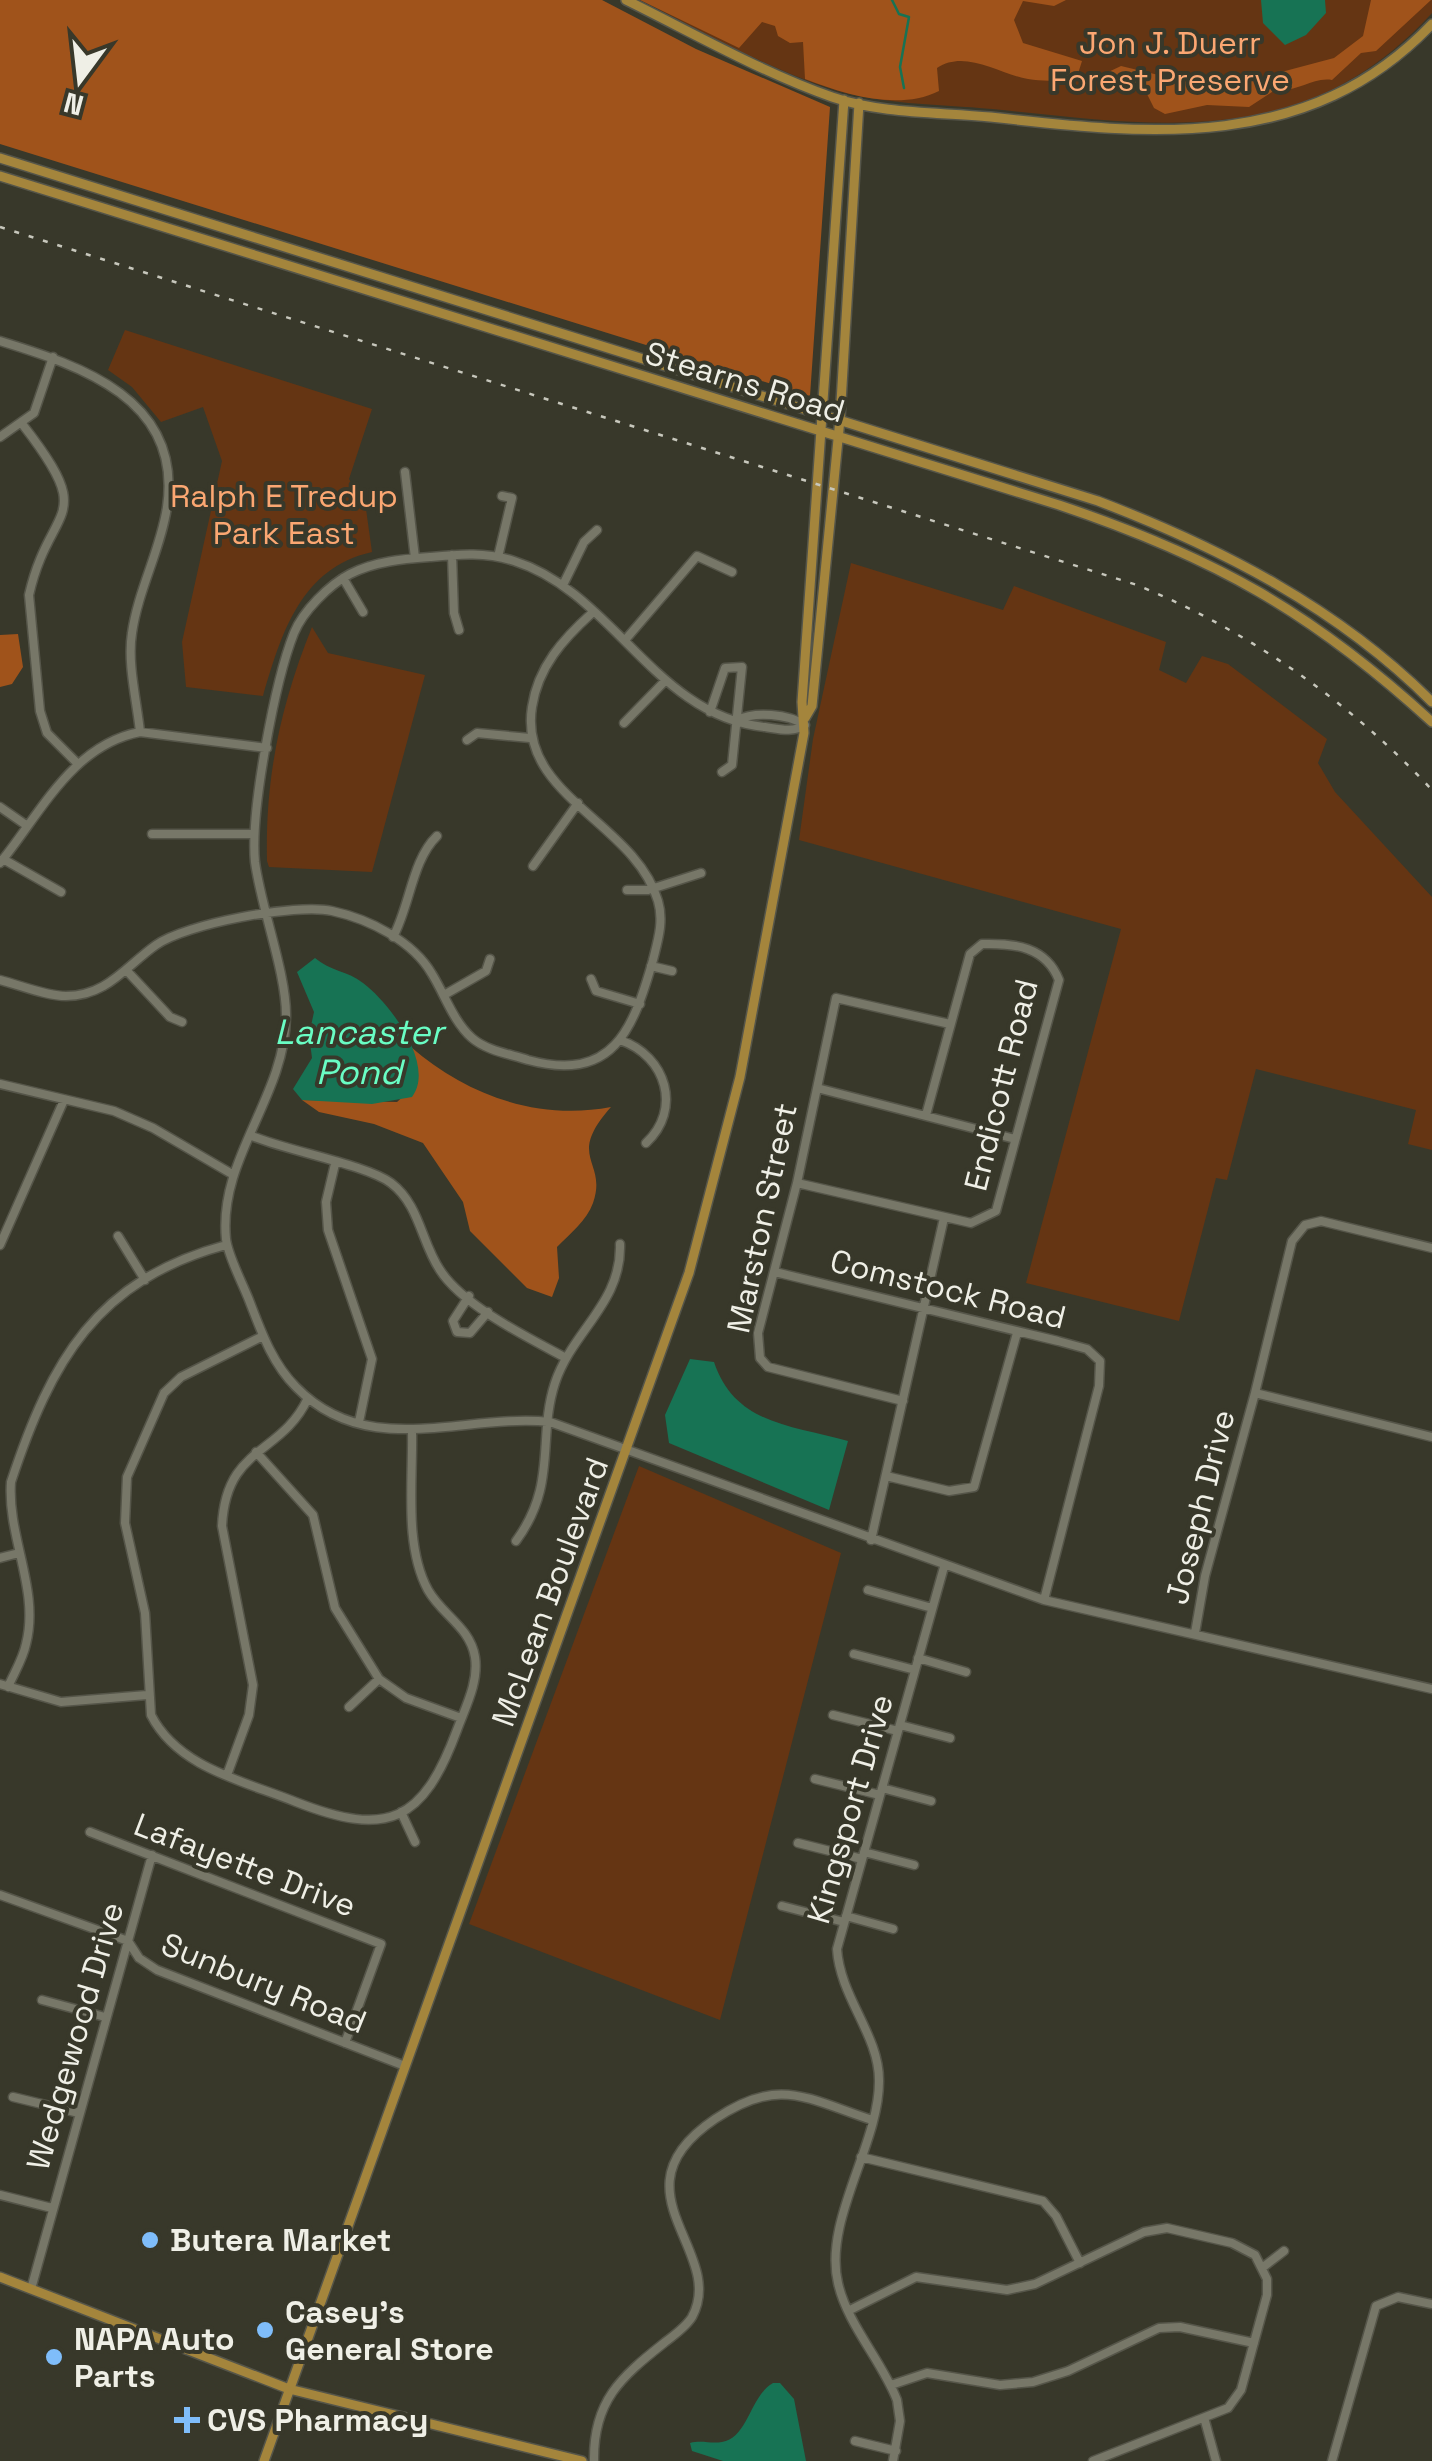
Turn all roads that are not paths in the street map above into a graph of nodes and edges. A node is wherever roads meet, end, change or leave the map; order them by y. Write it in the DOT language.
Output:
graph roads {
  1 [pos="626,0"];
  2 [pos="1432,24"];
  3 [pos="844,100"];
  4 [pos="859,103"];
  5 [pos="0,158"];
  6 [pos="0,176"];
  7 [pos="0,341"];
  8 [pos="53,358"];
  9 [pos="823,413"];
  10 [pos="840,419"];
  11 [pos="23,425"];
  12 [pos="822,432"];
  13 [pos="0,437"];
  14 [pos="838,437"];
  15 [pos="405,472"];
  16 [pos="502,496"];
  17 [pos="597,530"];
  18 [pos="452,555"];
  19 [pos="498,556"];
  20 [pos="416,558"];
  21 [pos="732,572"];
  22 [pos="343,578"];
  23 [pos="563,585"];
  24 [pos="362,612"];
  25 [pos="592,613"];
  26 [pos="460,630"];
  27 [pos="626,639"];
  28 [pos="666,681"];
  29 [pos="1432,702"];
  30 [pos="710,712"];
  31 [pos="738,720"];
  32 [pos="805,722"];
  33 [pos="1432,722"];
  34 [pos="624,723"];
  35 [pos="140,732"];
  36 [pos="530,738"];
  37 [pos="467,740"];
  38 [pos="266,748"];
  39 [pos="77,763"];
  40 [pos="722,772"];
  41 [pos="578,803"];
  42 [pos="0,807"];
  43 [pos="26,825"];
  44 [pos="152,834"];
  45 [pos="254,834"];
  46 [pos="437,836"];
  47 [pos="2,861"];
  48 [pos="533,866"];
  49 [pos="701,873"];
  50 [pos="653,888"];
  51 [pos="626,890"];
  52 [pos="61,892"];
  53 [pos="266,915"];
  54 [pos="393,936"];
  55 [pos="490,959"];
  56 [pos="651,966"];
  57 [pos="128,972"];
  58 [pos="672,972"];
  59 [pos="591,979"];
  60 [pos="0,980"];
  61 [pos="444,995"];
  62 [pos="640,1004"];
  63 [pos="182,1022"];
  64 [pos="950,1024"];
  65 [pos="620,1040"];
  66 [pos="0,1084"];
  67 [pos="816,1088"];
  68 [pos="64,1100"];
  69 [pos="926,1115"];
  70 [pos="252,1136"];
  71 [pos="1014,1139"];
  72 [pos="646,1143"];
  73 [pos="335,1164"];
  74 [pos="232,1174"];
  75 [pos="797,1183"];
  76 [pos="944,1218"];
  77 [pos="118,1236"];
  78 [pos="620,1244"];
  79 [pos="0,1245"];
  80 [pos="226,1245"];
  81 [pos="1432,1248"];
  82 [pos="775,1272"];
  83 [pos="145,1280"];
  84 [pos="469,1296"];
  85 [pos="926,1310"];
  86 [pos="488,1312"];
  87 [pos="1017,1333"];
  88 [pos="262,1336"];
  89 [pos="566,1358"];
  90 [pos="1255,1393"];
  91 [pos="308,1398"];
  92 [pos="903,1402"];
  93 [pos="359,1422"];
  94 [pos="550,1422"];
  95 [pos="412,1432"];
  96 [pos="1432,1437"];
  97 [pos="629,1448"];
  98 [pos="256,1452"];
  99 [pos="886,1476"];
  100 [pos="516,1540"];
  101 [pos="871,1540"];
  102 [pos="19,1553"];
  103 [pos="0,1558"];
  104 [pos="944,1567"];
  105 [pos="868,1590"];
  106 [pos="1044,1600"];
  107 [pos="932,1608"];
  108 [pos="1195,1633"];
  109 [pos="854,1654"];
  110 [pos="918,1658"];
  111 [pos="915,1670"];
  112 [pos="966,1672"];
  113 [pos="379,1679"];
  114 [pos="4,1685"];
  115 [pos="1432,1689"];
  116 [pos="147,1695"];
  117 [pos="349,1707"];
  118 [pos="834,1715"];
  119 [pos="461,1718"];
  120 [pos="898,1728"];
  121 [pos="950,1738"];
  122 [pos="227,1775"];
  123 [pos="814,1779"];
  124 [pos="881,1792"];
  125 [pos="931,1801"];
  126 [pos="401,1812"];
  127 [pos="90,1832"];
  128 [pos="415,1842"];
  129 [pos="798,1843"];
  130 [pos="152,1855"];
  131 [pos="863,1855"];
  132 [pos="914,1865"];
  133 [pos="0,1895"];
  134 [pos="782,1906"];
  135 [pos="845,1919"];
  136 [pos="893,1929"];
  137 [pos="128,1942"];
  138 [pos="42,2000"];
  139 [pos="105,2017"];
  140 [pos="345,2043"];
  141 [pos="405,2066"];
  142 [pos="13,2096"];
  143 [pos="79,2113"];
  144 [pos="872,2120"];
  145 [pos="860,2157"];
  146 [pos="0,2196"];
  147 [pos="52,2208"];
  148 [pos="1284,2252"];
  149 [pos="1080,2263"];
  150 [pos="1262,2268"];
  151 [pos="0,2277"];
  152 [pos="31,2289"];
  153 [pos="1432,2304"];
  154 [pos="850,2310"];
  155 [pos="1254,2344"];
  156 [pos="891,2385"];
  157 [pos="289,2389"];
  158 [pos="1205,2421"];
  159 [pos="855,2441"];
  160 [pos="895,2458"];
  161 [pos="264,2461"];
  162 [pos="582,2461"];
  163 [pos="594,2461"];
  164 [pos="1093,2461"];
  165 [pos="1216,2461"];
  166 [pos="1332,2461"];
  1 -- 3 [label="main road"];
  2 -- 4 [label="main road"];
  3 -- 4 [label="main road"];
  3 -- 9 [label="main road, McLean Boulevard"];
  4 -- 10 [label="main road, McLean Boulevard"];
  5 -- 9 [label="main road, Stearns Road"];
  6 -- 12 [label="main road, Stearns Road"];
  7 -- 8 [label="street"];
  8 -- 11 [label="street"];
  8 -- 35 [label="street"];
  9 -- 10 [label="main road, Stearns Road"];
  9 -- 12 [label="main road, McLean Boulevard"];
  10 -- 14 [label="main road, McLean Boulevard"];
  10 -- 29 [label="main road, Stearns Road"];
  11 -- 13 [label="street"];
  11 -- 39 [label="street"];
  12 -- 14 [label="main road, Stearns Road"];
  12 -- 32 [label="main road, McLean Boulevard"];
  14 -- 32 [label="main road, McLean Boulevard"];
  14 -- 33 [label="main road, Stearns Road"];
  15 -- 20 [label="street"];
  16 -- 19 [label="street"];
  17 -- 23 [label="street"];
  18 -- 19 [label="street"];
  18 -- 20 [label="street"];
  18 -- 26 [label="street"];
  19 -- 23 [label="street"];
  20 -- 22 [label="street"];
  21 -- 27 [label="street"];
  22 -- 24 [label="street"];
  22 -- 38 [label="street"];
  23 -- 25 [label="street"];
  25 -- 27 [label="street"];
  25 -- 36 [label="street"];
  27 -- 28 [label="street"];
  28 -- 30 [label="street"];
  28 -- 34 [label="street"];
  30 -- 31 [label="street"];
  30 -- 31 [label="street"];
  31 -- 32 [label="street"];
  31 -- 40 [label="street"];
  32 -- 97 [label="main road, McLean Boulevard"];
  35 -- 38 [label="street"];
  35 -- 39 [label="street"];
  36 -- 37 [label="street"];
  36 -- 41 [label="street"];
  38 -- 45 [label="street"];
  39 -- 43 [label="street"];
  41 -- 48 [label="street"];
  41 -- 50 [label="street"];
  42 -- 43 [label="street"];
  43 -- 47 [label="street"];
  44 -- 45 [label="street"];
  45 -- 53 [label="street"];
  46 -- 54 [label="street"];
  47 -- 52 [label="street"];
  49 -- 50 [label="street"];
  50 -- 51 [label="street"];
  50 -- 56 [label="street"];
  53 -- 54 [label="street"];
  53 -- 57 [label="street"];
  53 -- 70 [label="street"];
  54 -- 61 [label="street"];
  55 -- 61 [label="street"];
  56 -- 58 [label="street"];
  56 -- 62 [label="street"];
  57 -- 60 [label="street"];
  57 -- 63 [label="street"];
  59 -- 62 [label="street"];
  61 -- 65 [label="street"];
  62 -- 65 [label="street"];
  64 -- 67 [label="street, Marston Street"];
  64 -- 69 [label="street, Endicott Road"];
  64 -- 71 [label="street, Endicott Road"];
  65 -- 72 [label="street"];
  66 -- 68 [label="street"];
  67 -- 69 [label="street"];
  67 -- 75 [label="street, Marston Street"];
  68 -- 74 [label="street"];
  68 -- 79 [label="street"];
  69 -- 71 [label="street"];
  70 -- 73 [label="street"];
  70 -- 74 [label="street"];
  71 -- 76 [label="street, Endicott Road"];
  73 -- 84 [label="street"];
  73 -- 93 [label="street"];
  74 -- 80 [label="street"];
  75 -- 76 [label="street, Endicott Road"];
  75 -- 82 [label="street, Marston Street"];
  76 -- 85 [label="street"];
  77 -- 83 [label="street"];
  78 -- 89 [label="street"];
  80 -- 83 [label="street"];
  80 -- 88 [label="street"];
  81 -- 90 [label="street, Joseph Drive"];
  82 -- 85 [label="street, Comstock Road"];
  82 -- 92 [label="street, Marston Street"];
  83 -- 102 [label="street"];
  84 -- 86 [label="street"];
  84 -- 86 [label="street"];
  85 -- 87 [label="street, Comstock Road"];
  85 -- 92 [label="street"];
  86 -- 89 [label="street"];
  87 -- 99 [label="street"];
  87 -- 106 [label="street, Comstock Road"];
  88 -- 91 [label="street"];
  88 -- 116 [label="street"];
  89 -- 94 [label="street"];
  90 -- 96 [label="street"];
  90 -- 108 [label="street, Joseph Drive"];
  91 -- 93 [label="street"];
  91 -- 98 [label="street"];
  92 -- 99 [label="street"];
  93 -- 95 [label="street"];
  94 -- 95 [label="street"];
  94 -- 97 [label="street"];
  94 -- 100 [label="street"];
  95 -- 119 [label="street"];
  97 -- 101 [label="street"];
  97 -- 141 [label="main road, McLean Boulevard"];
  98 -- 113 [label="street"];
  98 -- 122 [label="street"];
  99 -- 101 [label="street"];
  101 -- 104 [label="street"];
  102 -- 103 [label="street"];
  102 -- 114 [label="street"];
  104 -- 106 [label="street"];
  104 -- 107 [label="street, Kingsport Drive"];
  105 -- 107 [label="street"];
  106 -- 108 [label="street"];
  107 -- 110 [label="street, Kingsport Drive"];
  108 -- 115 [label="street"];
  109 -- 111 [label="street"];
  110 -- 111 [label="street, Kingsport Drive"];
  110 -- 112 [label="street"];
  111 -- 120 [label="street, Kingsport Drive"];
  113 -- 117 [label="street"];
  113 -- 119 [label="street"];
  114 -- 116 [label="street"];
  116 -- 122 [label="street"];
  118 -- 120 [label="street"];
  119 -- 126 [label="street"];
  120 -- 121 [label="street"];
  120 -- 124 [label="street, Kingsport Drive"];
  122 -- 126 [label="street"];
  123 -- 124 [label="street"];
  124 -- 125 [label="street"];
  124 -- 131 [label="street, Kingsport Drive"];
  126 -- 128 [label="street"];
  127 -- 130 [label="street, Lafayette Drive"];
  129 -- 131 [label="street"];
  130 -- 137 [label="street, Wedgewood Drive"];
  130 -- 140 [label="street, Lafayette Drive"];
  131 -- 132 [label="street"];
  131 -- 135 [label="street, Kingsport Drive"];
  133 -- 137 [label="street, Sunbury Road"];
  134 -- 135 [label="street"];
  135 -- 136 [label="street"];
  135 -- 144 [label="street, Kingsport Drive"];
  137 -- 139 [label="street, Wedgewood Drive"];
  137 -- 140 [label="street, Sunbury Road"];
  138 -- 139 [label="street"];
  139 -- 143 [label="street, Wedgewood Drive"];
  140 -- 141 [label="street, Sunbury Road"];
  141 -- 157 [label="main road, McLean Boulevard"];
  142 -- 143 [label="street"];
  143 -- 147 [label="street, Wedgewood Drive"];
  144 -- 145 [label="street, Kingsport Drive"];
  144 -- 163 [label="street"];
  145 -- 149 [label="street"];
  145 -- 154 [label="street, Kingsport Drive"];
  146 -- 147 [label="street"];
  147 -- 152 [label="street, Wedgewood Drive"];
  148 -- 150 [label="street"];
  149 -- 150 [label="street"];
  149 -- 154 [label="street"];
  150 -- 155 [label="street"];
  151 -- 152 [label="main road"];
  152 -- 157 [label="main road"];
  153 -- 166 [label="street"];
  154 -- 156 [label="street, Kingsport Drive"];
  155 -- 156 [label="street"];
  155 -- 158 [label="street"];
  156 -- 160 [label="street, Kingsport Drive"];
  157 -- 161 [label="main road, McLean Boulevard"];
  157 -- 162 [label="main road"];
  158 -- 164 [label="street"];
  158 -- 165 [label="street"];
  159 -- 160 [label="street"];
}
